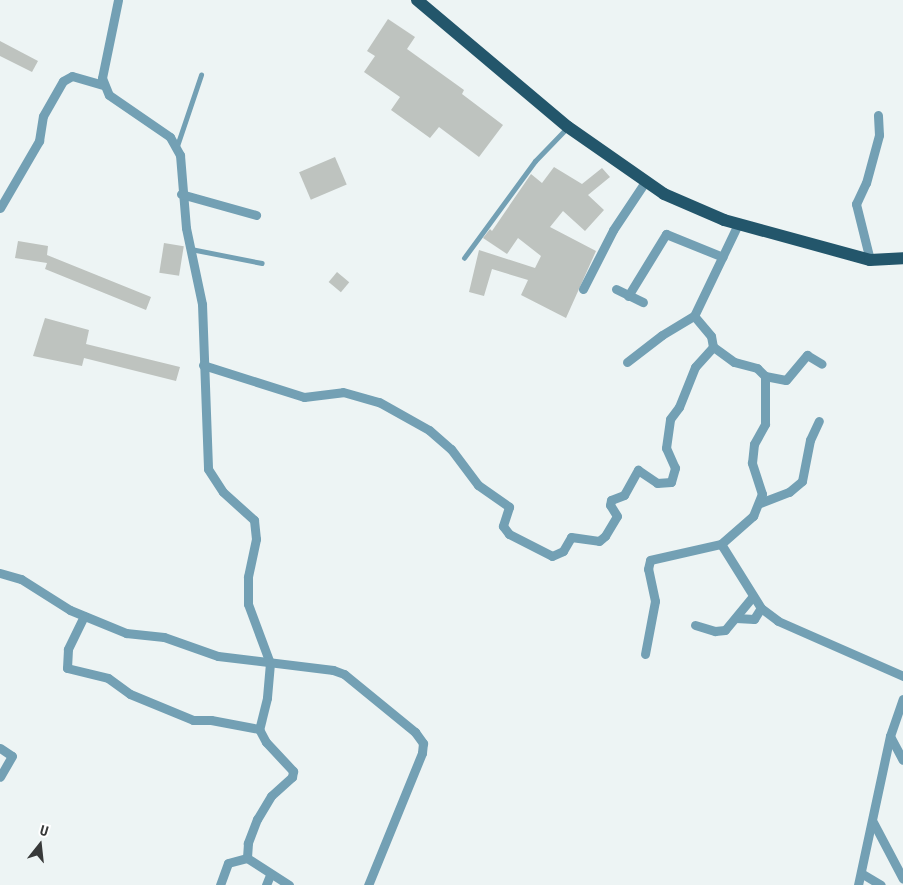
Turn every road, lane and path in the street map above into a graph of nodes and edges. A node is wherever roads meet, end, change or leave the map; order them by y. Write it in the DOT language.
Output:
graph roads {
  1 [pos="118,0"];
  2 [pos="417,0"];
  3 [pos="201,75"];
  4 [pos="103,85"];
  5 [pos="878,115"];
  6 [pos="568,127"];
  7 [pos="177,146"];
  8 [pos="645,182"];
  9 [pos="181,194"];
  10 [pos="0,208"];
  11 [pos="256,215"];
  12 [pos="738,224"];
  13 [pos="191,249"];
  14 [pos="723,257"];
  15 [pos="464,258"];
  16 [pos="903,258"];
  17 [pos="870,260"];
  18 [pos="262,262"];
  19 [pos="583,289"];
  20 [pos="616,289"];
  21 [pos="628,296"];
  22 [pos="643,302"];
  23 [pos="694,316"];
  24 [pos="712,348"];
  25 [pos="627,362"];
  26 [pos="822,364"];
  27 [pos="203,365"];
  28 [pos="765,376"];
  29 [pos="819,421"];
  30 [pos="760,502"];
  31 [pos="721,544"];
  32 [pos="0,573"];
  33 [pos="752,596"];
  34 [pos="761,608"];
  35 [pos="84,616"];
  36 [pos="736,618"];
  37 [pos="694,625"];
  38 [pos="645,654"];
  39 [pos="270,663"];
  40 [pos="903,676"];
  41 [pos="903,699"];
  42 [pos="259,729"];
  43 [pos="890,736"];
  44 [pos="0,748"];
  45 [pos="903,760"];
  46 [pos="0,778"];
  47 [pos="873,822"];
  48 [pos="247,858"];
  49 [pos="861,873"];
  50 [pos="903,879"];
  51 [pos="268,882"];
  52 [pos="220,885"];
  53 [pos="289,885"];
  54 [pos="368,885"];
  55 [pos="858,885"];
  56 [pos="881,885"];
  1 -- 4 [label="street"];
  2 -- 6 [label="main road"];
  3 -- 7 [label="lane"];
  4 -- 7 [label="street"];
  4 -- 10 [label="street"];
  5 -- 17 [label="street"];
  6 -- 8 [label="main road"];
  6 -- 15 [label="lane"];
  7 -- 9 [label="street"];
  8 -- 12 [label="main road"];
  8 -- 19 [label="street"];
  9 -- 11 [label="street"];
  9 -- 13 [label="street"];
  12 -- 14 [label="street"];
  12 -- 17 [label="main road"];
  13 -- 18 [label="lane"];
  13 -- 27 [label="street"];
  14 -- 21 [label="street"];
  14 -- 23 [label="street"];
  16 -- 17 [label="main road"];
  20 -- 21 [label="street"];
  21 -- 22 [label="street"];
  23 -- 24 [label="street"];
  23 -- 25 [label="street"];
  24 -- 27 [label="street"];
  24 -- 28 [label="street"];
  26 -- 28 [label="street"];
  27 -- 39 [label="street"];
  28 -- 30 [label="street"];
  29 -- 30 [label="street"];
  30 -- 31 [label="street"];
  31 -- 33 [label="street"];
  31 -- 38 [label="street"];
  32 -- 35 [label="street"];
  33 -- 34 [label="street"];
  33 -- 36 [label="street"];
  34 -- 36 [label="street"];
  34 -- 40 [label="street"];
  35 -- 39 [label="street"];
  35 -- 42 [label="street"];
  36 -- 37 [label="street"];
  39 -- 42 [label="street"];
  39 -- 54 [label="street"];
  41 -- 43 [label="street"];
  42 -- 48 [label="street"];
  43 -- 45 [label="street"];
  43 -- 47 [label="street"];
  44 -- 46 [label="street"];
  47 -- 49 [label="street"];
  47 -- 50 [label="street"];
  48 -- 51 [label="street"];
  48 -- 52 [label="street"];
  49 -- 55 [label="street"];
  49 -- 56 [label="street"];
  51 -- 53 [label="street"];
}
